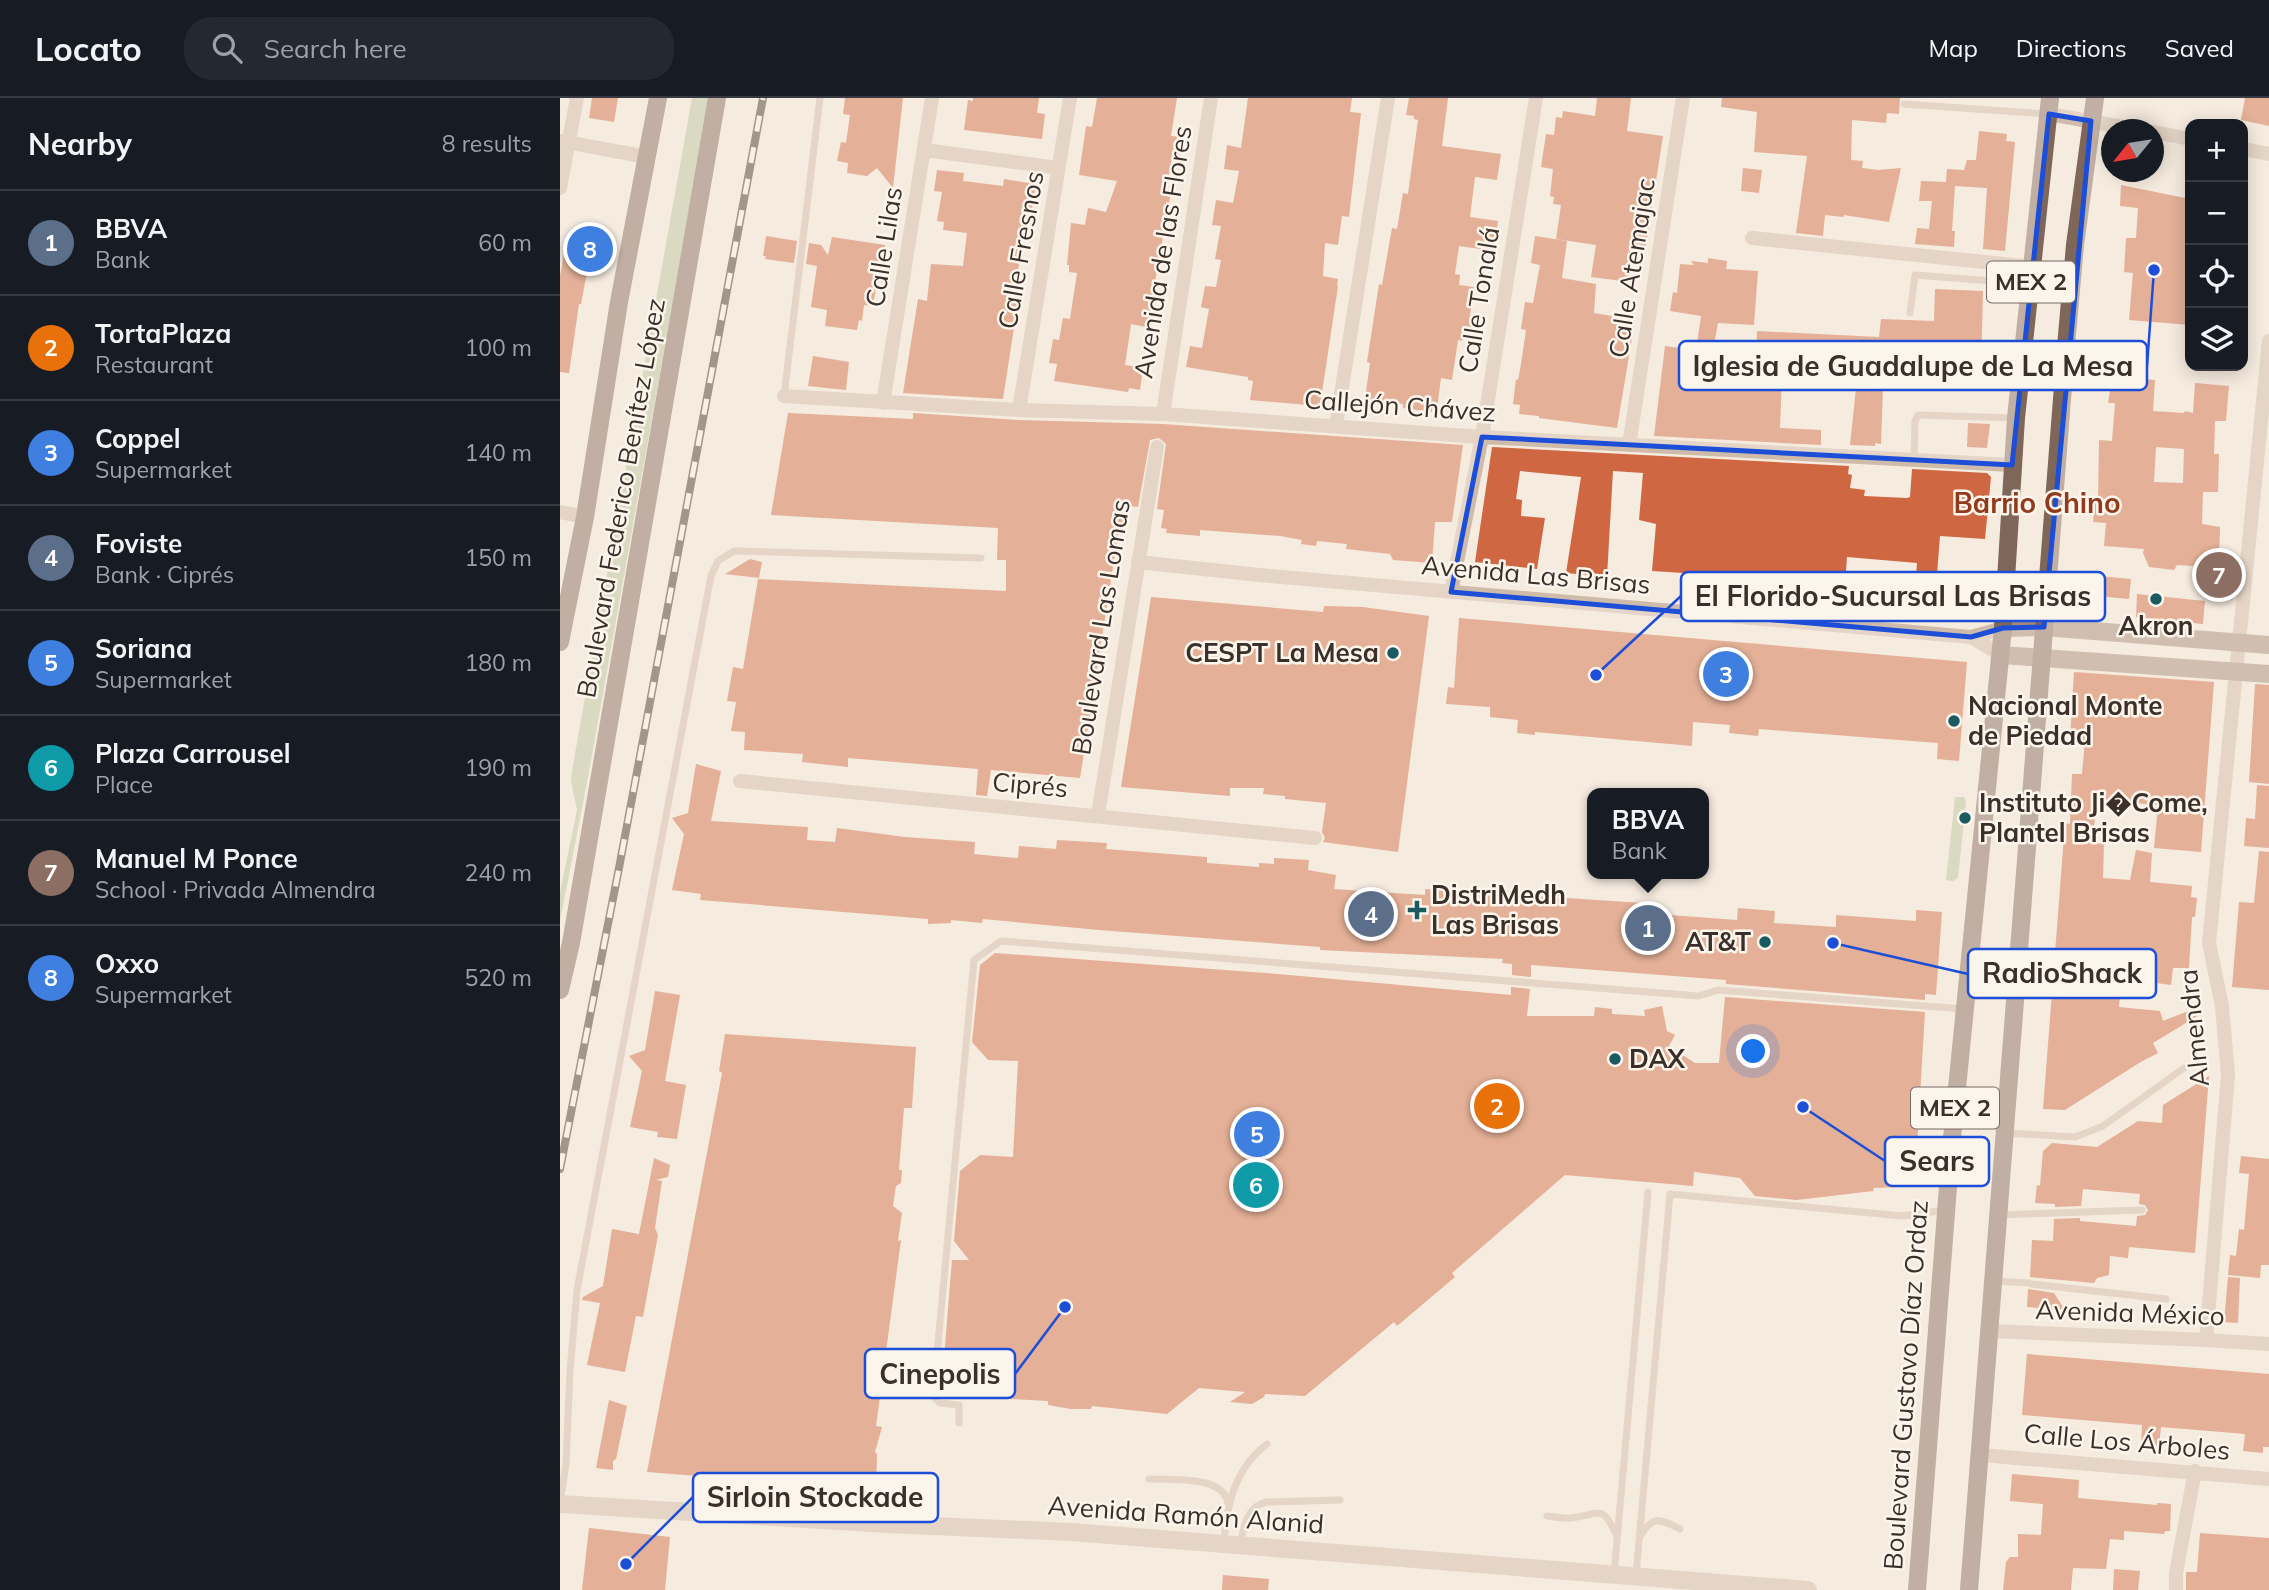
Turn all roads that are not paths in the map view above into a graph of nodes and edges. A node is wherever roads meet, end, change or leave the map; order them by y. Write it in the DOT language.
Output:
graph roads {
  1 [pos="577,98"];
  2 [pos="658,98"];
  3 [pos="717,98"];
  4 [pos="820,98"];
  5 [pos="932,98"];
  6 [pos="1070,98"];
  7 [pos="1211,98"];
  8 [pos="1388,98"];
  9 [pos="1536,98"];
  10 [pos="1683,98"];
  11 [pos="2095,98"];
  12 [pos="1904,104"];
  13 [pos="2050,106"];
  14 [pos="2091,121"];
  15 [pos="2101,123"];
  16 [pos="2164,134"];
  17 [pos="2185,138"];
  18 [pos="564,142"];
  19 [pos="924,150"];
  20 [pos="2248,150"];
  21 [pos="2269,154"];
  22 [pos="647,157"];
  23 [pos="1059,168"];
  24 [pos="560,188"];
  25 [pos="1752,238"];
  26 [pos="2032,275"];
  27 [pos="1910,313"];
  28 [pos="2269,341"];
  29 [pos="784,396"];
  30 [pos="883,403"];
  31 [pos="1018,410"];
  32 [pos="1163,414"];
  33 [pos="2016,418"];
  34 [pos="1336,425"];
  35 [pos="1482,437"];
  36 [pos="1629,445"];
  37 [pos="1157,447"];
  38 [pos="1914,459"];
  39 [pos="2012,466"];
  40 [pos="560,512"];
  41 [pos="585,517"];
  42 [pos="981,558"];
  43 [pos="1138,562"];
  44 [pos="1451,592"];
  45 [pos="2044,627"];
  46 [pos="2003,628"];
  47 [pos="1971,637"];
  48 [pos="560,642"];
  49 [pos="2239,642"];
  50 [pos="2269,645"];
  51 [pos="2001,655"];
  52 [pos="2042,657"];
  53 [pos="2237,670"];
  54 [pos="2269,674"];
  55 [pos="740,781"];
  56 [pos="1098,815"];
  57 [pos="1315,838"];
  58 [pos="565,942"];
  59 [pos="560,990"];
  60 [pos="1965,1009"];
  61 [pos="2184,1068"];
  62 [pos="2005,1133"];
  63 [pos="1648,1192"];
  64 [pos="1947,1210"];
  65 [pos="2142,1210"];
  66 [pos="1998,1215"];
  67 [pos="1993,1281"];
  68 [pos="2166,1299"];
  69 [pos="1989,1331"];
  70 [pos="2206,1340"];
  71 [pos="2269,1344"];
  72 [pos="560,1381"];
  73 [pos="569,1383"];
  74 [pos="959,1423"];
  75 [pos="1267,1444"];
  76 [pos="1981,1455"];
  77 [pos="2194,1471"];
  78 [pos="1149,1479"];
  79 [pos="2269,1479"];
  80 [pos="1340,1500"];
  81 [pos="560,1504"];
  82 [pos="1228,1504"];
  83 [pos="1547,1516"];
  84 [pos="1680,1529"];
  85 [pos="1618,1537"];
  86 [pos="1639,1539"];
  87 [pos="1232,1544"];
  88 [pos="1614,1575"];
  89 [pos="1636,1576"];
  90 [pos="1808,1590"];
  91 [pos="1917,1590"];
  92 [pos="1969,1590"];
  93 [pos="2176,1590"];
  1 -- 18 [label="street"];
  2 -- 22 [label="main road, Boulevard Federico Benítez López"];
  3 -- 58 [label="main road, Boulevard Federico Benítez López"];
  4 -- 29 [label="lane"];
  5 -- 19 [label="street, Calle Lilas"];
  6 -- 23 [label="street, Calle Fresnos"];
  7 -- 32 [label="street, Avenida de las Flores"];
  8 -- 34 [label="street"];
  9 -- 35 [label="street, Calle Tonalá"];
  10 -- 36 [label="street, Calle Atemajac"];
  11 -- 14 [label="main road, MEX 2"];
  12 -- 13 [label="lane"];
  13 -- 14 [label="street"];
  13 -- 26 [label="main road, Boulevard Gustavo Díaz Ordaz / MEX 2"];
  14 -- 15 [label="street"];
  14 -- 45 [label="main road, MEX 2"];
  16 -- 17 [label="street"];
  18 -- 22 [label="street"];
  18 -- 24 [label="street"];
  19 -- 23 [label="street"];
  19 -- 30 [label="street, Calle Lilas"];
  20 -- 21 [label="street"];
  22 -- 41 [label="main road, Boulevard Federico Benítez López"];
  23 -- 31 [label="street, Calle Fresnos"];
  25 -- 26 [label="street"];
  26 -- 27 [label="lane"];
  26 -- 33 [label="main road, Boulevard Gustavo Díaz Ordaz / MEX 2"];
  28 -- 49 [label="street, Almendra"];
  29 -- 30 [label="street, Callejón Chávez"];
  30 -- 31 [label="street, Callejón Chávez"];
  31 -- 32 [label="street, Callejón Chávez"];
  32 -- 34 [label="street, Callejón Chávez"];
  33 -- 38 [label="lane"];
  33 -- 39 [label="main road, Boulevard Gustavo Díaz Ordaz / MEX 2"];
  34 -- 35 [label="street, Callejón Chávez"];
  35 -- 36 [label="street, Callejón Chávez"];
  35 -- 44 [label="street, Calle Tonalá"];
  36 -- 38 [label="street, Callejón Chávez"];
  37 -- 43 [label="street, Boulevard Las Lomas"];
  38 -- 39 [label="street, Callejón Chávez"];
  39 -- 46 [label="main road, Boulevard Gustavo Díaz Ordaz / MEX 2"];
  40 -- 41 [label="street"];
  41 -- 48 [label="main road, Boulevard Federico Benítez López"];
  42 -- 73 [label="lane"];
  43 -- 44 [label="street, Avenida Las Brisas"];
  43 -- 56 [label="street, Boulevard Las Lomas"];
  44 -- 47 [label="street, Avenida Las Brisas"];
  45 -- 46 [label="main road"];
  45 -- 49 [label="main road"];
  45 -- 52 [label="main road, MEX 2"];
  46 -- 47 [label="street, Avenida Las Brisas"];
  46 -- 51 [label="main road, Boulevard Gustavo Díaz Ordaz / MEX 2"];
  47 -- 51 [label="street, Avenida Las Brisas"];
  49 -- 50 [label="main road"];
  49 -- 53 [label="street, Almendra"];
  51 -- 52 [label="main road"];
  51 -- 60 [label="main road, Boulevard Gustavo Díaz Ordaz / MEX 2"];
  52 -- 53 [label="main road"];
  52 -- 62 [label="main road, MEX 2"];
  53 -- 54 [label="main road"];
  53 -- 70 [label="street, Almendra"];
  55 -- 56 [label="street, Ciprés"];
  56 -- 57 [label="street, Ciprés"];
  58 -- 59 [label="main road, Boulevard Federico Benítez López"];
  60 -- 64 [label="main road, Boulevard Gustavo Díaz Ordaz / MEX 2"];
  60 -- 74 [label="lane"];
  61 -- 62 [label="lane"];
  62 -- 66 [label="main road, MEX 2"];
  63 -- 85 [label="lane"];
  64 -- 86 [label="lane"];
  64 -- 91 [label="main road, Boulevard Gustavo Díaz Ordaz / MEX 2"];
  65 -- 66 [label="lane"];
  66 -- 67 [label="main road, MEX 2"];
  67 -- 68 [label="lane"];
  67 -- 69 [label="main road, MEX 2"];
  69 -- 70 [label="street, Avenida México"];
  69 -- 76 [label="main road, MEX 2"];
  70 -- 71 [label="street, Avenida México"];
  72 -- 73 [label="lane"];
  73 -- 81 [label="lane"];
  75 -- 82 [label="lane"];
  76 -- 77 [label="street, Calle Los Árboles"];
  76 -- 92 [label="main road, MEX 2"];
  77 -- 79 [label="street, Calle Los Árboles"];
  77 -- 93 [label="street"];
  78 -- 82 [label="lane"];
  80 -- 87 [label="lane"];
  81 -- 87 [label="street, Avenida Ramón Alanid"];
  82 -- 87 [label="lane"];
  83 -- 85 [label="lane"];
  84 -- 86 [label="lane"];
  85 -- 88 [label="lane"];
  86 -- 89 [label="lane"];
  87 -- 88 [label="street, Avenida Ramón Alanid"];
  88 -- 89 [label="street, Avenida Ramón Alanid"];
  89 -- 90 [label="street, Avenida Ramón Alanid"];
}
